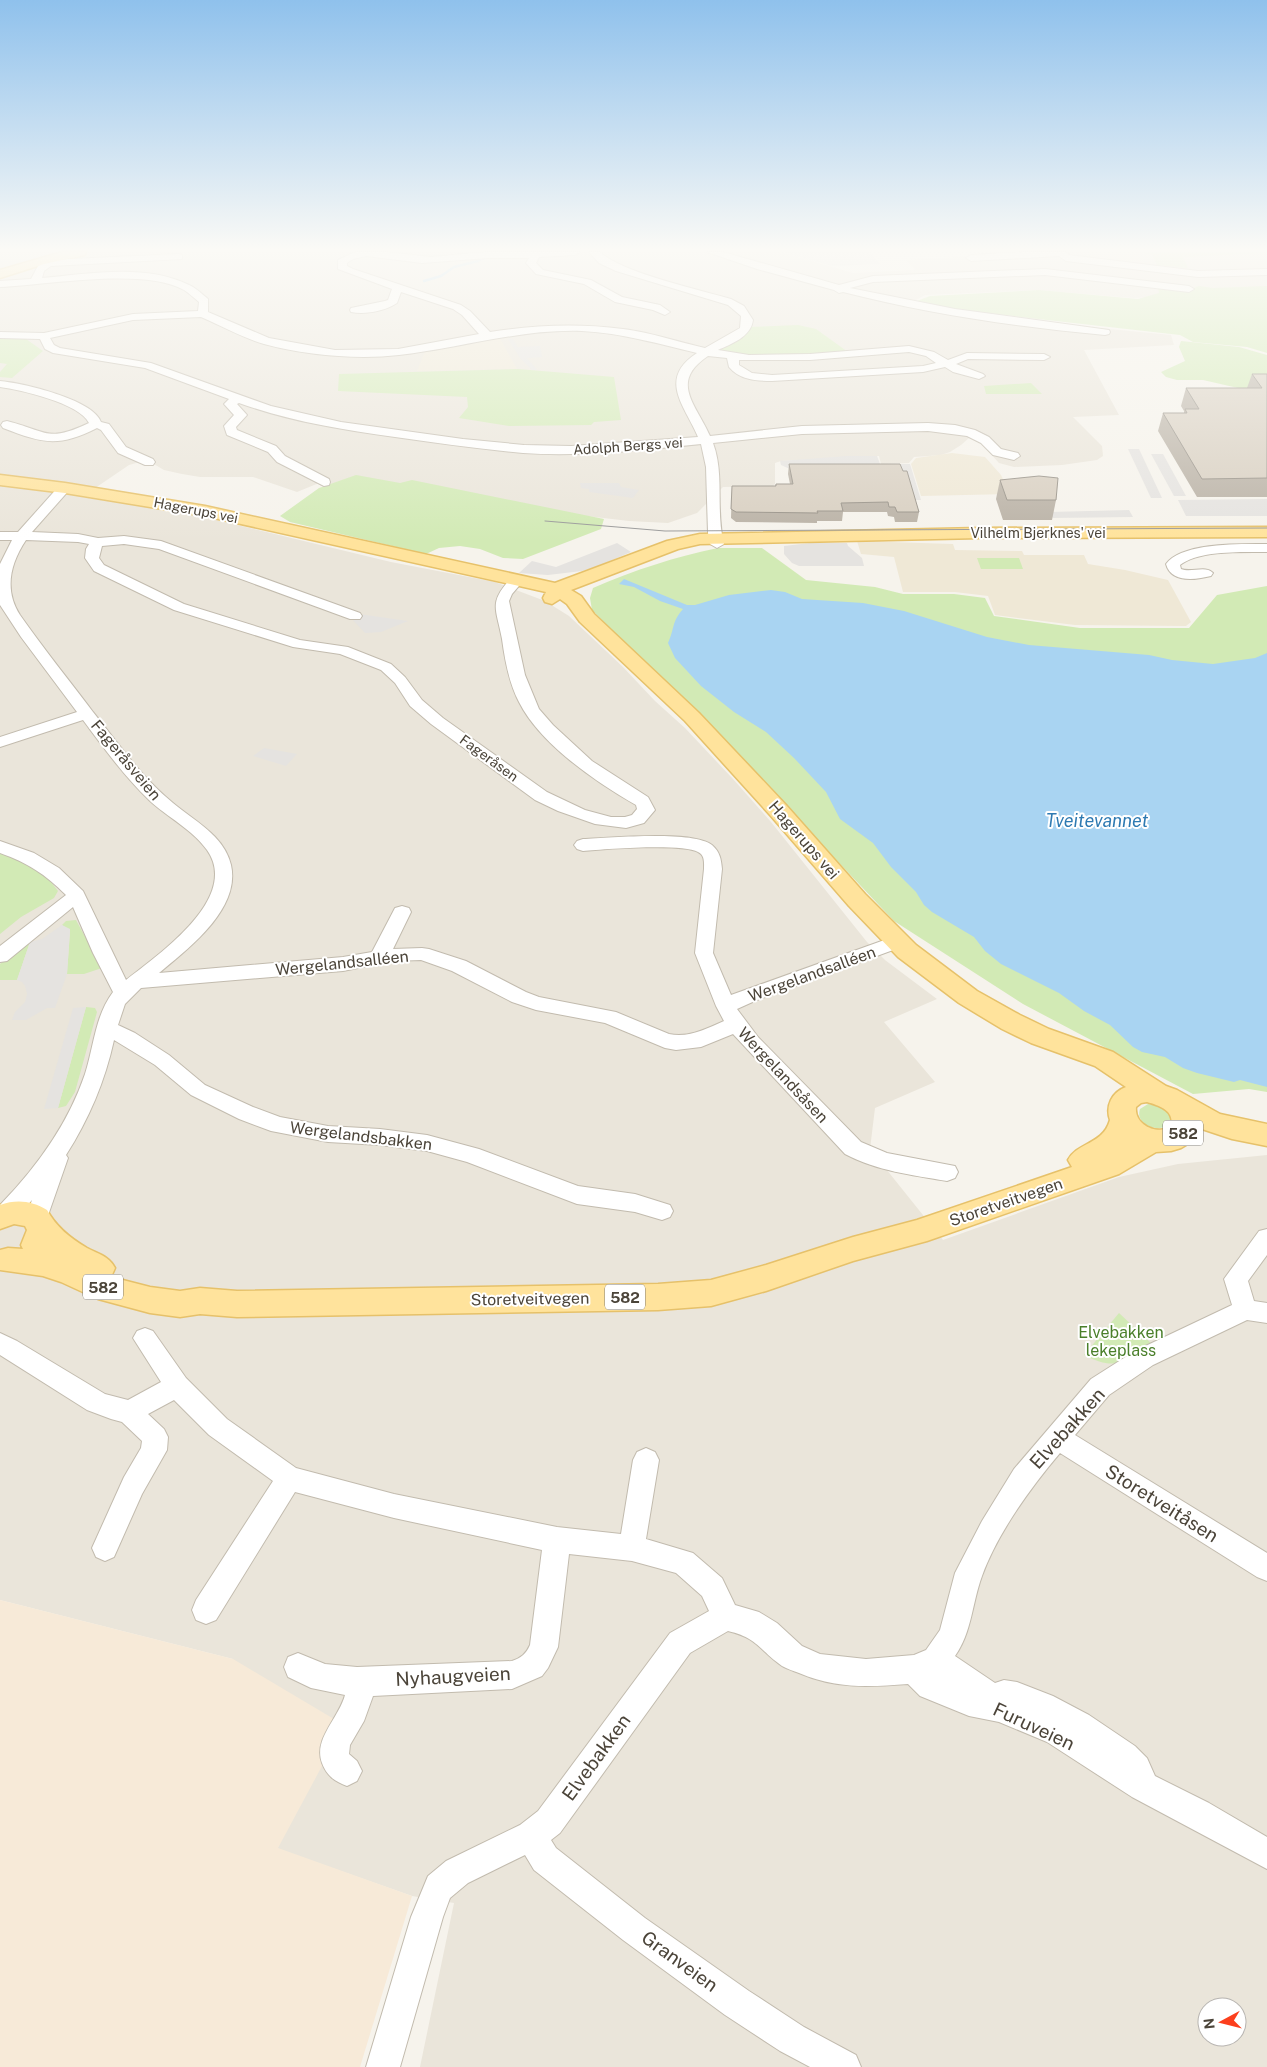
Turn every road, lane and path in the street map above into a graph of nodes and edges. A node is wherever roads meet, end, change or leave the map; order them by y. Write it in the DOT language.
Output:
graph roads {
  1 [pos="52,348"];
  2 [pos="298,348"];
  3 [pos="416,348"];
  4 [pos="691,348"];
  5 [pos="713,348"];
  6 [pos="706,352"];
  7 [pos="734,357"];
  8 [pos="1044,357"];
  9 [pos="944,364"];
  10 [pos="978,376"];
  11 [pos="0,384"];
  12 [pos="238,398"];
  13 [pos="96,424"];
  14 [pos="7,426"];
  15 [pos="704,440"];
  16 [pos="1014,456"];
  17 [pos="148,462"];
  18 [pos="0,480"];
  19 [pos="324,482"];
  20 [pos="65,488"];
  21 [pos="1267,532"];
  22 [pos="0,536"];
  23 [pos="22,536"];
  24 [pos="716,541"];
  25 [pos="98,542"];
  26 [pos="1267,548"];
  27 [pos="1206,573"];
  28 [pos="515,582"];
  29 [pos="559,594"];
  30 [pos="355,616"];
  31 [pos="87,714"];
  32 [pos="2,738"];
  33 [pos="583,845"];
  34 [pos="0,847"];
  35 [pos="77,895"];
  36 [pos="402,912"];
  37 [pos="897,942"];
  38 [pos="0,956"];
  39 [pos="380,956"];
  40 [pos="130,986"];
  41 [pos="731,1015"];
  42 [pos="106,1028"];
  43 [pos="1040,1036"];
  44 [pos="1167,1099"];
  45 [pos="1124,1110"];
  46 [pos="1267,1135"];
  47 [pos="1165,1139"];
  48 [pos="1267,1139"];
  49 [pos="60,1150"];
  50 [pos="947,1172"];
  51 [pos="662,1211"];
  52 [pos="2,1216"];
  53 [pos="39,1224"];
  54 [pos="853,1249"];
  55 [pos="1262,1251"];
  56 [pos="4,1260"];
  57 [pos="200,1301"];
  58 [pos="1256,1311"];
  59 [pos="145,1338"];
  60 [pos="0,1343"];
  61 [pos="177,1386"];
  62 [pos="130,1411"];
  63 [pos="1058,1438"];
  64 [pos="646,1460"];
  65 [pos="289,1478"];
  66 [pos="557,1540"];
  67 [pos="105,1548"];
  68 [pos="632,1548"];
  69 [pos="1267,1568"];
  70 [pos="206,1610"];
  71 [pos="726,1617"];
  72 [pos="925,1665"];
  73 [pos="298,1667"];
  74 [pos="362,1681"];
  75 [pos="347,1771"];
  76 [pos="532,1836"];
  77 [pos="1267,1854"];
  78 [pos="383,2067"];
  79 [pos="844,2067"];
  1 -- 12 [label="street, Adolph Bergs vei"];
  2 -- 3 [label="street"];
  4 -- 6 [label="street"];
  5 -- 6 [label="street"];
  6 -- 7 [label="street"];
  6 -- 15 [label="street"];
  7 -- 9 [label="street"];
  7 -- 9 [label="street"];
  8 -- 9 [label="street"];
  9 -- 10 [label="street"];
  11 -- 13 [label="street"];
  12 -- 15 [label="street, Adolph Bergs vei"];
  12 -- 19 [label="street"];
  13 -- 14 [label="street"];
  13 -- 17 [label="street"];
  15 -- 16 [label="street, Adolph Bergs vei"];
  15 -- 24 [label="street"];
  18 -- 20 [label="main road, Hagerups vei"];
  20 -- 23 [label="street, Fageråsveien"];
  20 -- 28 [label="main road, Hagerups vei"];
  21 -- 24 [label="main road, Vilhelm Bjerknes' vei"];
  22 -- 23 [label="street"];
  23 -- 25 [label="street"];
  23 -- 31 [label="street, Fageråsveien"];
  24 -- 29 [label="main road, Vilhelm Bjerknes' vei"];
  25 -- 28 [label="street, Fageråsen"];
  25 -- 30 [label="street"];
  26 -- 27 [label="street"];
  28 -- 29 [label="main road, Hagerups vei"];
  29 -- 37 [label="main road, Hagerups vei"];
  31 -- 32 [label="street"];
  31 -- 40 [label="street, Fageråsveien"];
  33 -- 41 [label="street, Wergelandsåsen"];
  34 -- 35 [label="street"];
  35 -- 38 [label="street"];
  35 -- 40 [label="street"];
  36 -- 39 [label="street"];
  37 -- 41 [label="street, Wergelandsalléen"];
  37 -- 43 [label="main road, Hagerups vei"];
  39 -- 40 [label="street, Wergelandsalléen"];
  39 -- 41 [label="street, Wergelandsalléen"];
  40 -- 42 [label="street, Fageråsveien"];
  41 -- 50 [label="street, Wergelandsåsen"];
  42 -- 49 [label="street, Fageråsveien"];
  42 -- 51 [label="street, Wergelandsbakken"];
  43 -- 44 [label="main road, Hagerups vei"];
  43 -- 45 [label="main road, Hagerups vei"];
  44 -- 45 [label="main road"];
  44 -- 46 [label="main road, 582"];
  44 -- 47 [label="main road, 582"];
  45 -- 47 [label="main road, 582"];
  45 -- 54 [label="main road, Storetveitvegen / 582"];
  47 -- 48 [label="main road, 582"];
  47 -- 54 [label="main road, Storetveitvegen / 582"];
  49 -- 52 [label="street, Fageråsveien"];
  49 -- 53 [label="street, Fageråsveien"];
  52 -- 53 [label="main road"];
  53 -- 56 [label="main road, 582"];
  53 -- 57 [label="main road, Storetveitvegen / 582"];
  54 -- 57 [label="main road, Storetveitvegen / 582"];
  55 -- 58 [label="street, Elvebakken"];
  56 -- 57 [label="main road, Storetveitvegen / 582"];
  58 -- 63 [label="street, Elvebakken"];
  59 -- 61 [label="street"];
  60 -- 62 [label="street"];
  61 -- 62 [label="street"];
  61 -- 65 [label="street"];
  62 -- 67 [label="street"];
  63 -- 69 [label="street, Storetveitåsen"];
  63 -- 72 [label="street, Elvebakken"];
  64 -- 68 [label="street"];
  65 -- 66 [label="street"];
  65 -- 70 [label="street"];
  66 -- 68 [label="street"];
  66 -- 74 [label="street, Nyhaugveien"];
  68 -- 71 [label="street"];
  71 -- 72 [label="street"];
  71 -- 76 [label="street, Elvebakken"];
  72 -- 77 [label="street, Furuveien"];
  73 -- 74 [label="street, Nyhaugveien"];
  74 -- 75 [label="street"];
  76 -- 78 [label="street, Elvebakken"];
  76 -- 79 [label="street, Granveien"];
}
